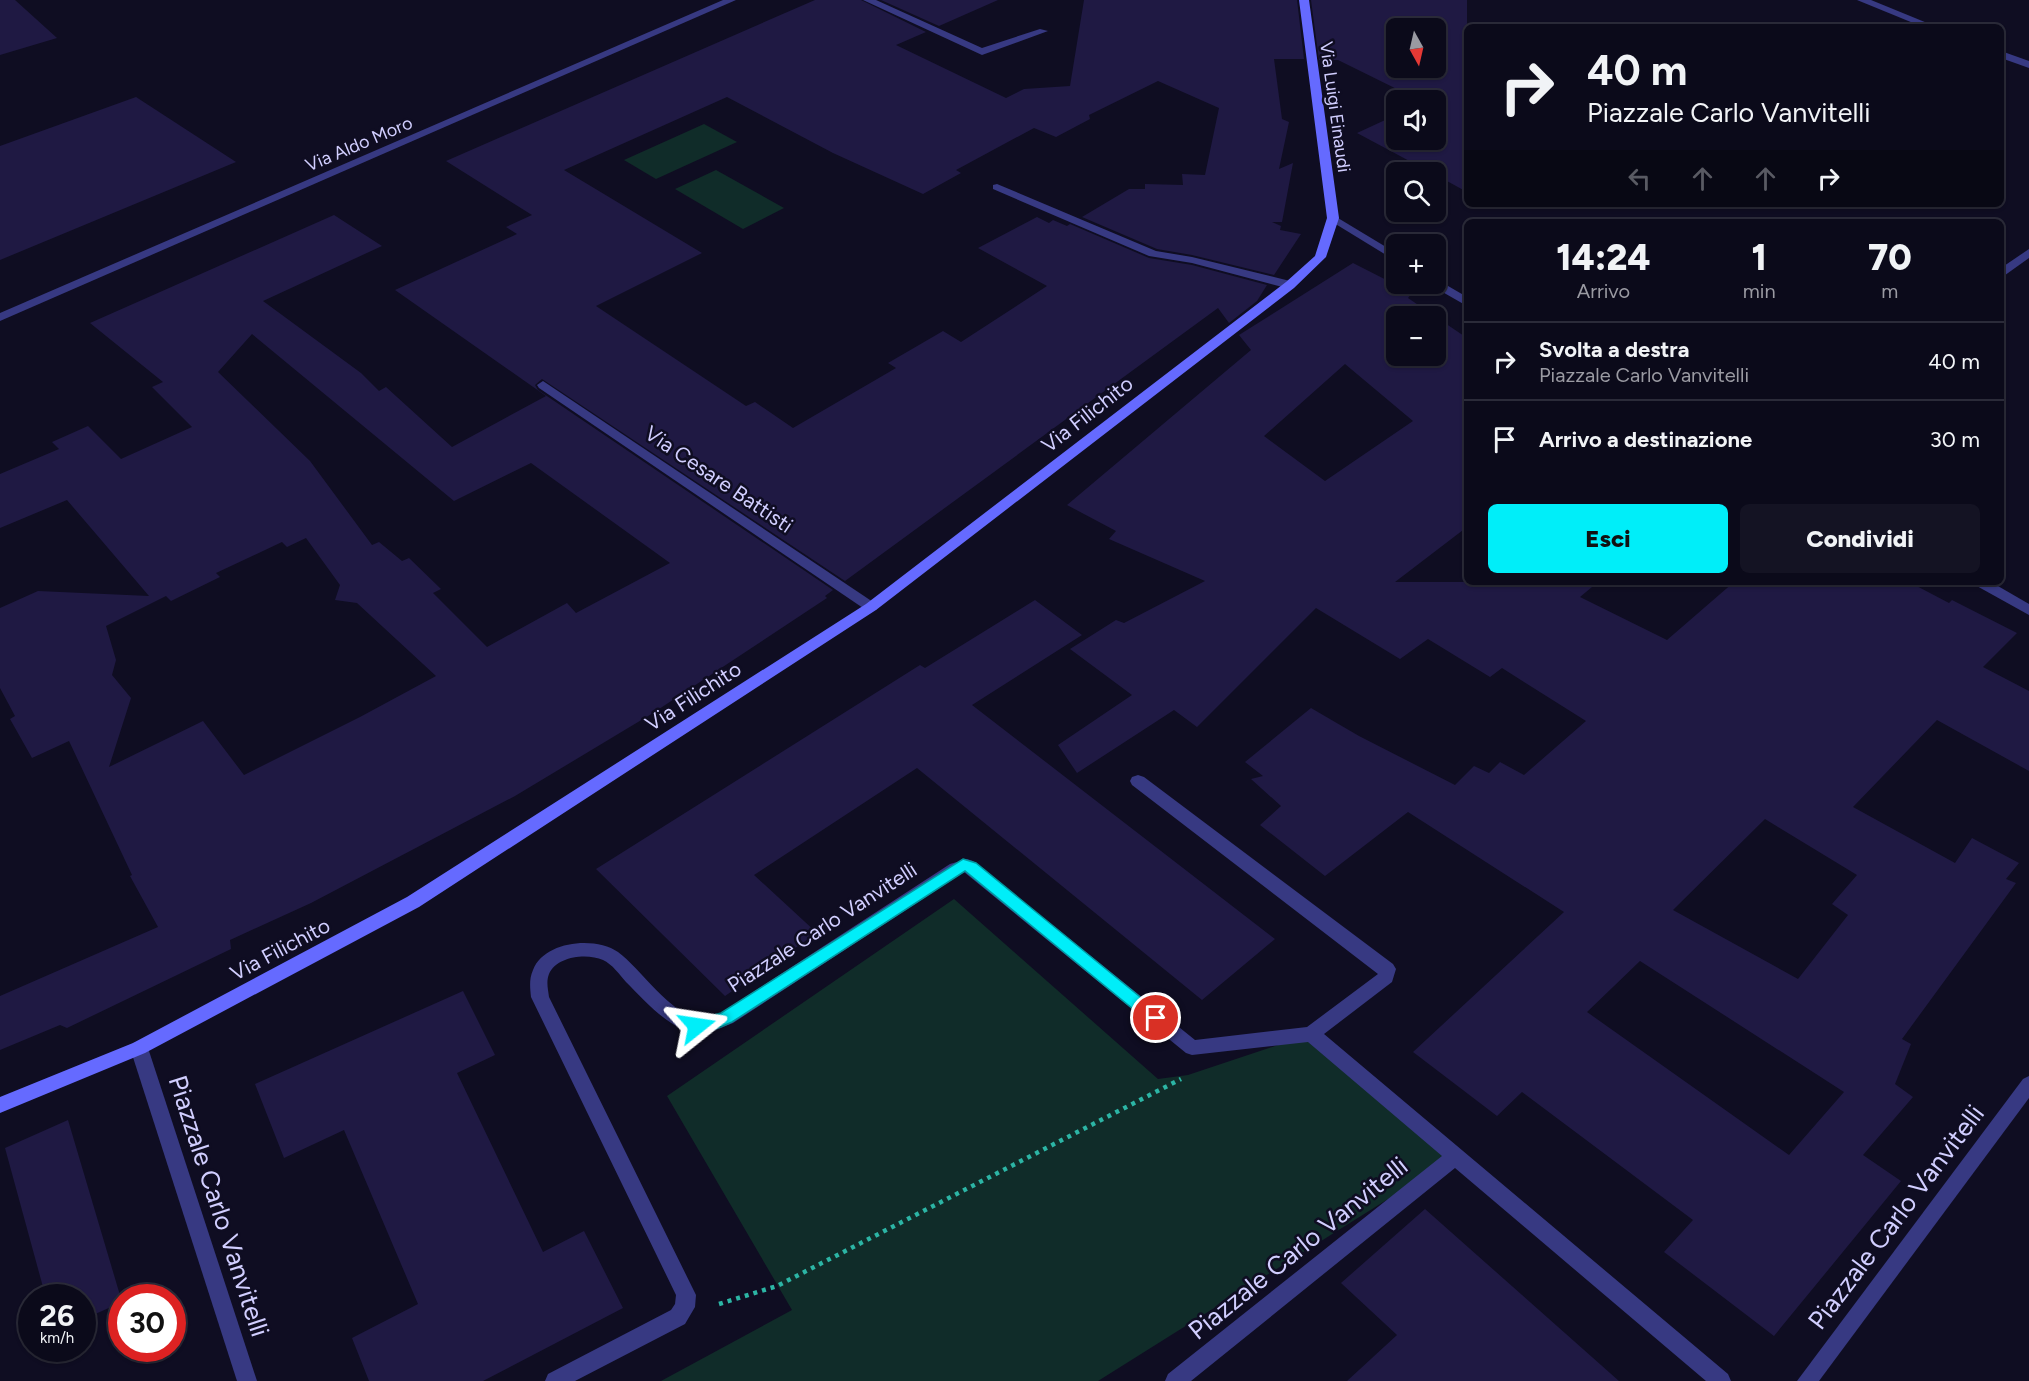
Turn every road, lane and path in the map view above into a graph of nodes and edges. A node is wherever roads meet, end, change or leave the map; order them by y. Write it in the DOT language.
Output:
graph roads {
  1 [pos="731,0"];
  2 [pos="868,0"];
  3 [pos="1304,0"];
  4 [pos="1862,0"];
  5 [pos="1924,24"];
  6 [pos="1043,30"];
  7 [pos="2004,55"];
  8 [pos="2029,64"];
  9 [pos="997,187"];
  10 [pos="1333,218"];
  11 [pos="1386,252"];
  12 [pos="2029,252"];
  13 [pos="2004,272"];
  14 [pos="1290,285"];
  15 [pos="1446,289"];
  16 [pos="1464,300"];
  17 [pos="0,317"];
  18 [pos="543,385"];
  19 [pos="1985,585"];
  20 [pos="871,607"];
  21 [pos="2029,610"];
  22 [pos="1138,781"];
  23 [pos="1311,1034"];
  24 [pos="138,1048"];
  25 [pos="1192,1048"];
  26 [pos="2029,1084"];
  27 [pos="0,1106"];
  28 [pos="1455,1156"];
  29 [pos="678,1317"];
  30 [pos="247,1381"];
  31 [pos="555,1381"];
  32 [pos="1175,1381"];
  33 [pos="1721,1381"];
  34 [pos="1807,1381"];
  1 -- 17 [label="street, Via Aldo Moro"];
  2 -- 6 [label="street"];
  3 -- 10 [label="street, Via Luigi Einaudi"];
  4 -- 5 [label="street"];
  7 -- 8 [label="street"];
  9 -- 14 [label="street"];
  10 -- 11 [label="street"];
  10 -- 14 [label="street, Via Filichito"];
  12 -- 13 [label="street"];
  14 -- 20 [label="street, Via Filichito"];
  15 -- 16 [label="street"];
  18 -- 20 [label="street, Via Cesare Battisti"];
  19 -- 21 [label="street"];
  20 -- 24 [label="street, Via Filichito"];
  22 -- 23 [label="street"];
  23 -- 25 [label="street"];
  23 -- 28 [label="street"];
  24 -- 27 [label="street, Via Filichito"];
  24 -- 30 [label="street, Piazzale Carlo Vanvitelli"];
  25 -- 29 [label="path"];
  25 -- 29 [label="street, Piazzale Carlo Vanvitelli"];
  26 -- 34 [label="street, Piazzale Carlo Vanvitelli"];
  28 -- 32 [label="street, Piazzale Carlo Vanvitelli"];
  28 -- 33 [label="street"];
  29 -- 31 [label="street"];
}
